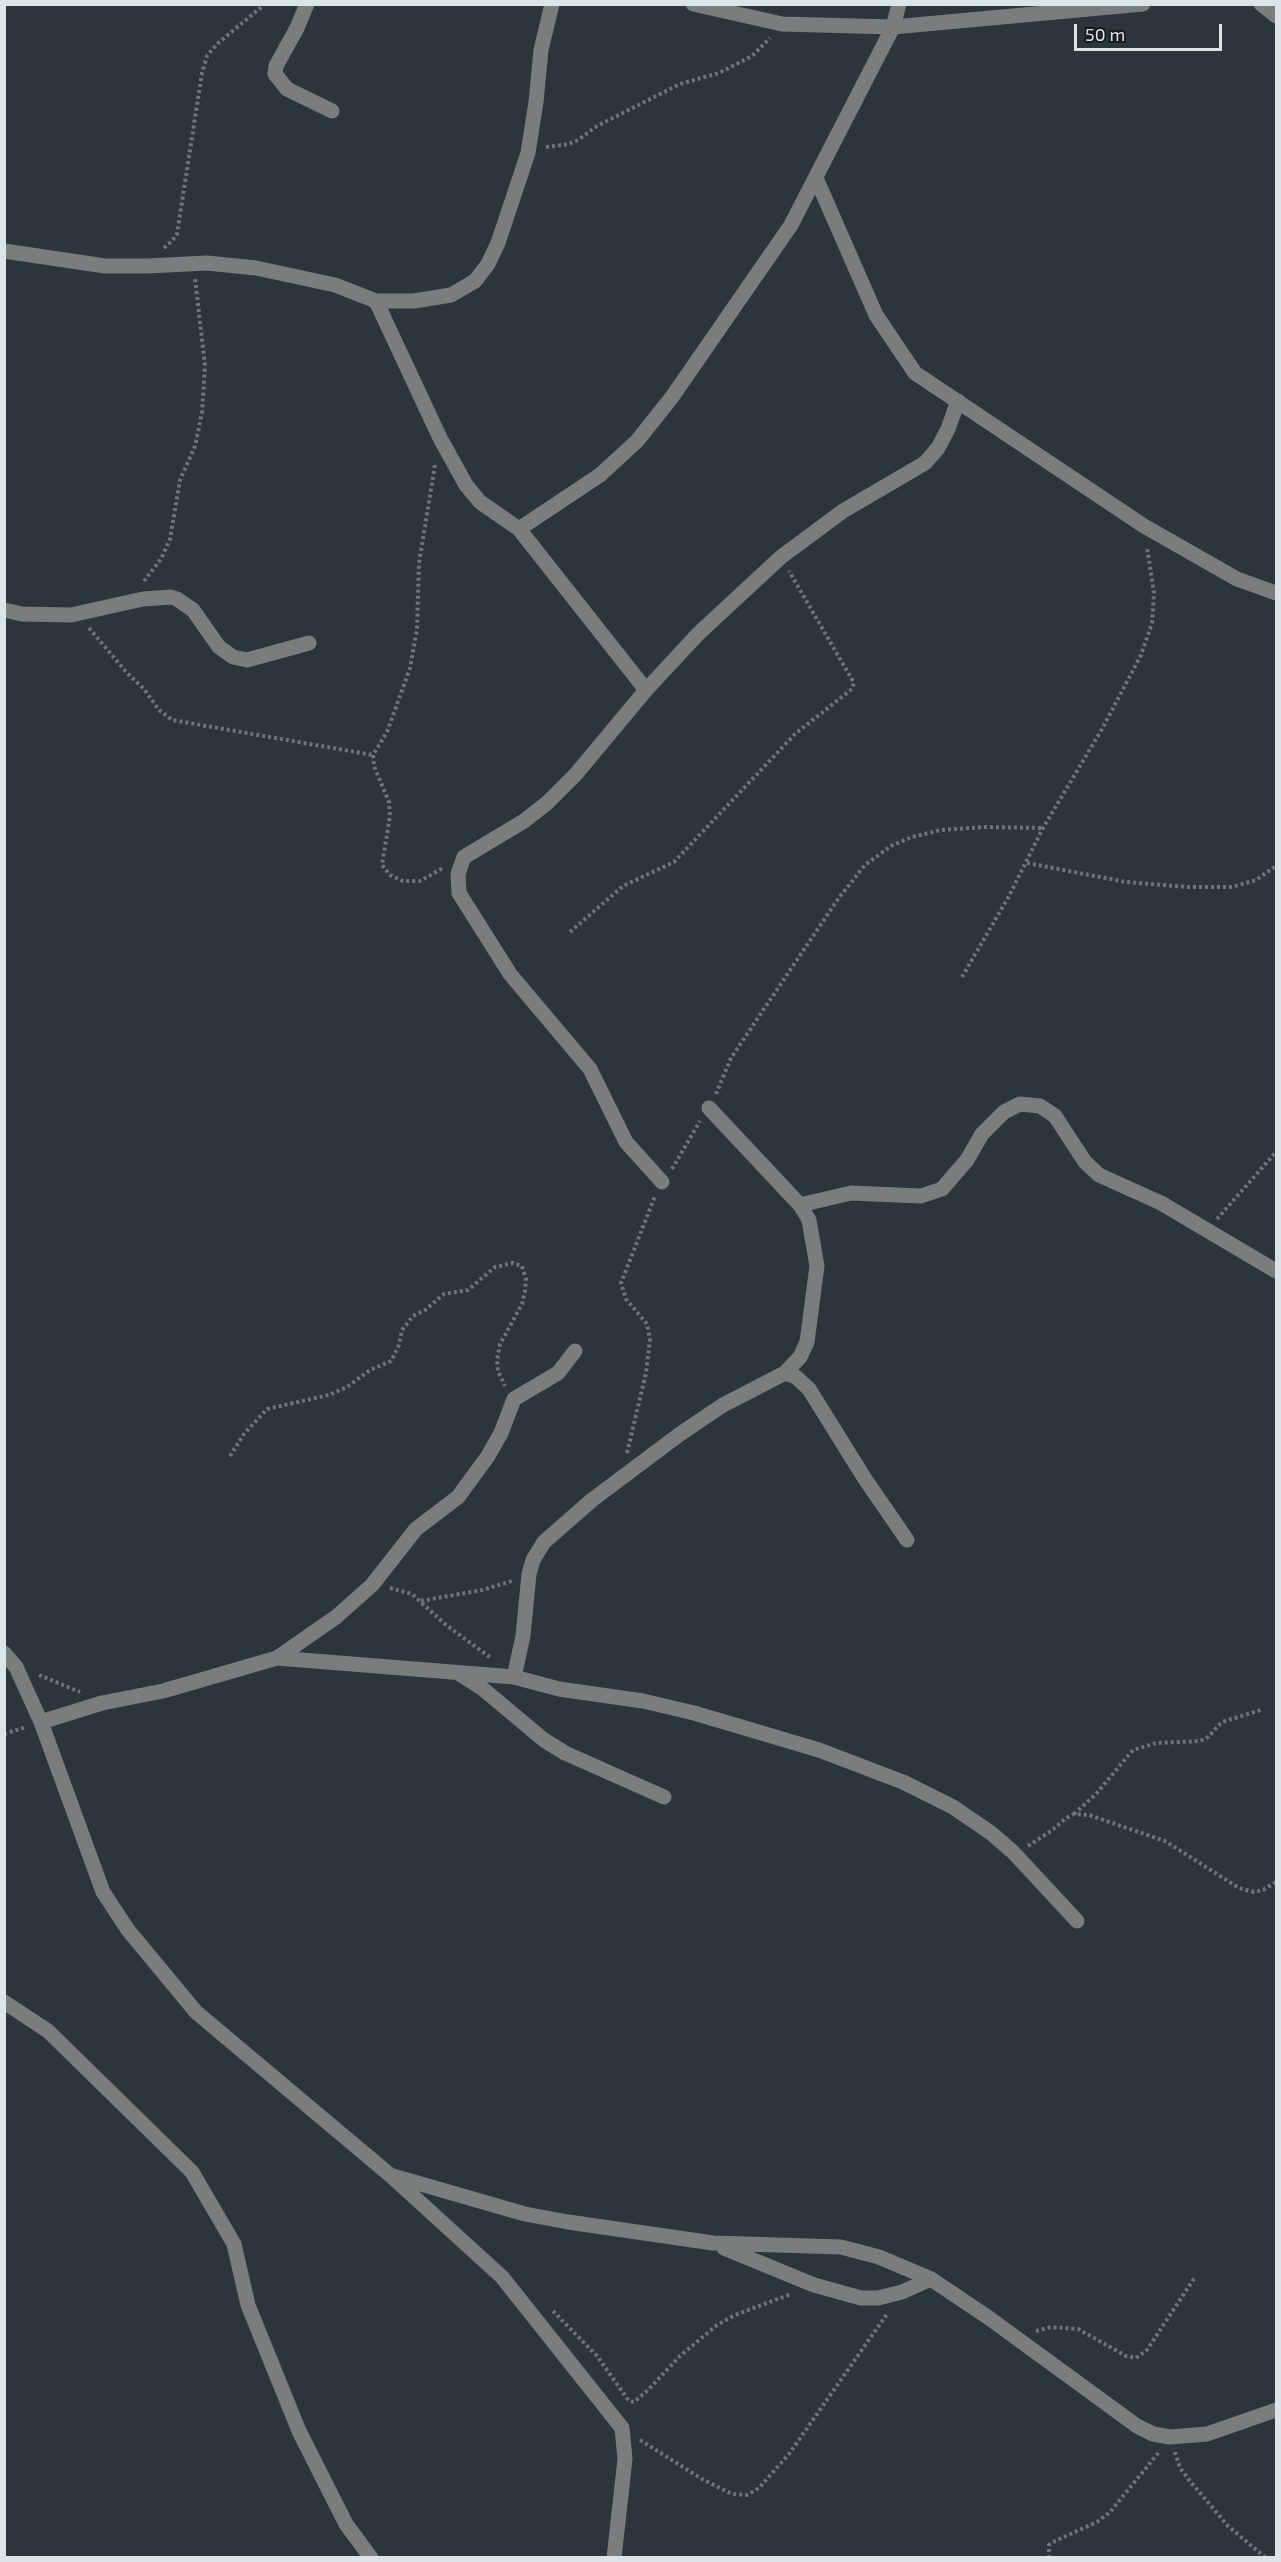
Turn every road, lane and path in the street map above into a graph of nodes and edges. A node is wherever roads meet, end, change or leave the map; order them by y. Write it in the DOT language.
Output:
graph roads {
  1 [pos="265,4"];
  2 [pos="307,4"];
  3 [pos="552,4"];
  4 [pos="693,4"];
  5 [pos="899,4"];
  6 [pos="1143,4"];
  7 [pos="1262,4"];
  8 [pos="1276,16"];
  9 [pos="782,24"];
  10 [pos="893,27"];
  11 [pos="332,111"];
  12 [pos="528,153"];
  13 [pos="816,178"];
  14 [pos="4,251"];
  15 [pos="193,262"];
  16 [pos="142,266"];
  17 [pos="376,301"];
  18 [pos="958,401"];
  19 [pos="440,438"];
  20 [pos="1144,526"];
  21 [pos="519,530"];
  22 [pos="781,557"];
  23 [pos="1276,592"];
  24 [pos="127,603"];
  25 [pos="4,610"];
  26 [pos="78,615"];
  27 [pos="309,643"];
  28 [pos="646,690"];
  29 [pos="373,755"];
  30 [pos="1043,828"];
  31 [pos="464,857"];
  32 [pos="1027,863"];
  33 [pos="1276,866"];
  34 [pos="570,932"];
  35 [pos="962,977"];
  36 [pos="710,1108"];
  37 [pos="1276,1152"];
  38 [pos="662,1182"];
  39 [pos="800,1205"];
  40 [pos="1208,1229"];
  41 [pos="1276,1271"];
  42 [pos="575,1351"];
  43 [pos="785,1373"];
  44 [pos="514,1399"];
  45 [pos="230,1456"];
  46 [pos="622,1478"];
  47 [pos="907,1540"];
  48 [pos="529,1574"];
  49 [pos="372,1585"];
  50 [pos="421,1601"];
  51 [pos="4,1653"];
  52 [pos="277,1658"];
  53 [pos="10,1667"];
  54 [pos="456,1672"];
  55 [pos="514,1677"];
  56 [pos="102,1703"];
  57 [pos="1261,1710"];
  58 [pos="41,1722"];
  59 [pos="664,1797"];
  60 [pos="1074,1814"];
  61 [pos="1013,1852"];
  62 [pos="1276,1882"];
  63 [pos="1077,1921"];
  64 [pos="4,2002"];
  65 [pos="390,2175"];
  66 [pos="713,2243"];
  67 [pos="1195,2277"];
  68 [pos="931,2279"];
  69 [pos="814,2285"];
  70 [pos="902,2292"];
  71 [pos="545,2305"];
  72 [pos="1016,2337"];
  73 [pos="1276,2410"];
  74 [pos="621,2428"];
  75 [pos="1170,2437"];
  76 [pos="370,2558"];
  77 [pos="614,2558"];
  78 [pos="1049,2558"];
  79 [pos="1266,2558"];
  1 -- 16 [label="path"];
  2 -- 11 [label="street"];
  3 -- 12 [label="street"];
  4 -- 9 [label="street"];
  5 -- 10 [label="street"];
  6 -- 10 [label="street"];
  7 -- 8 [label="street"];
  9 -- 10 [label="street"];
  9 -- 12 [label="path"];
  10 -- 13 [label="street"];
  12 -- 17 [label="street"];
  13 -- 18 [label="street"];
  13 -- 21 [label="street"];
  14 -- 16 [label="street"];
  15 -- 16 [label="street"];
  15 -- 17 [label="street"];
  15 -- 24 [label="path"];
  17 -- 19 [label="street"];
  18 -- 20 [label="street"];
  18 -- 22 [label="street"];
  19 -- 21 [label="street"];
  19 -- 29 [label="path"];
  20 -- 23 [label="street"];
  20 -- 30 [label="path"];
  21 -- 28 [label="street"];
  22 -- 28 [label="street"];
  22 -- 34 [label="path"];
  24 -- 26 [label="street"];
  24 -- 27 [label="street"];
  25 -- 26 [label="street"];
  26 -- 29 [label="path"];
  28 -- 31 [label="street"];
  29 -- 31 [label="path"];
  30 -- 32 [label="path"];
  30 -- 36 [label="path"];
  31 -- 38 [label="street"];
  32 -- 33 [label="path"];
  32 -- 35 [label="path"];
  36 -- 38 [label="path"];
  36 -- 39 [label="street"];
  37 -- 40 [label="path"];
  38 -- 46 [label="path"];
  39 -- 40 [label="street"];
  39 -- 43 [label="street"];
  40 -- 41 [label="street"];
  42 -- 44 [label="street"];
  43 -- 46 [label="street"];
  43 -- 47 [label="street"];
  44 -- 45 [label="path"];
  44 -- 49 [label="street"];
  46 -- 48 [label="street"];
  48 -- 50 [label="path"];
  48 -- 55 [label="street"];
  49 -- 50 [label="path"];
  49 -- 52 [label="street"];
  50 -- 55 [label="path"];
  51 -- 53 [label="street"];
  52 -- 54 [label="street"];
  52 -- 56 [label="street"];
  53 -- 56 [label="path"];
  53 -- 58 [label="street"];
  54 -- 55 [label="street"];
  54 -- 59 [label="street"];
  55 -- 61 [label="street"];
  56 -- 58 [label="street"];
  57 -- 60 [label="path"];
  58 -- 65 [label="street"];
  60 -- 61 [label="path"];
  60 -- 62 [label="path"];
  61 -- 63 [label="street"];
  64 -- 76 [label="street"];
  65 -- 66 [label="street"];
  65 -- 74 [label="street"];
  66 -- 68 [label="street"];
  66 -- 69 [label="street"];
  67 -- 72 [label="path"];
  68 -- 70 [label="street"];
  68 -- 72 [label="street"];
  69 -- 70 [label="street"];
  69 -- 71 [label="path"];
  70 -- 74 [label="path"];
  72 -- 75 [label="street"];
  73 -- 75 [label="street"];
  74 -- 77 [label="street"];
  75 -- 78 [label="path"];
  75 -- 79 [label="path"];
}
